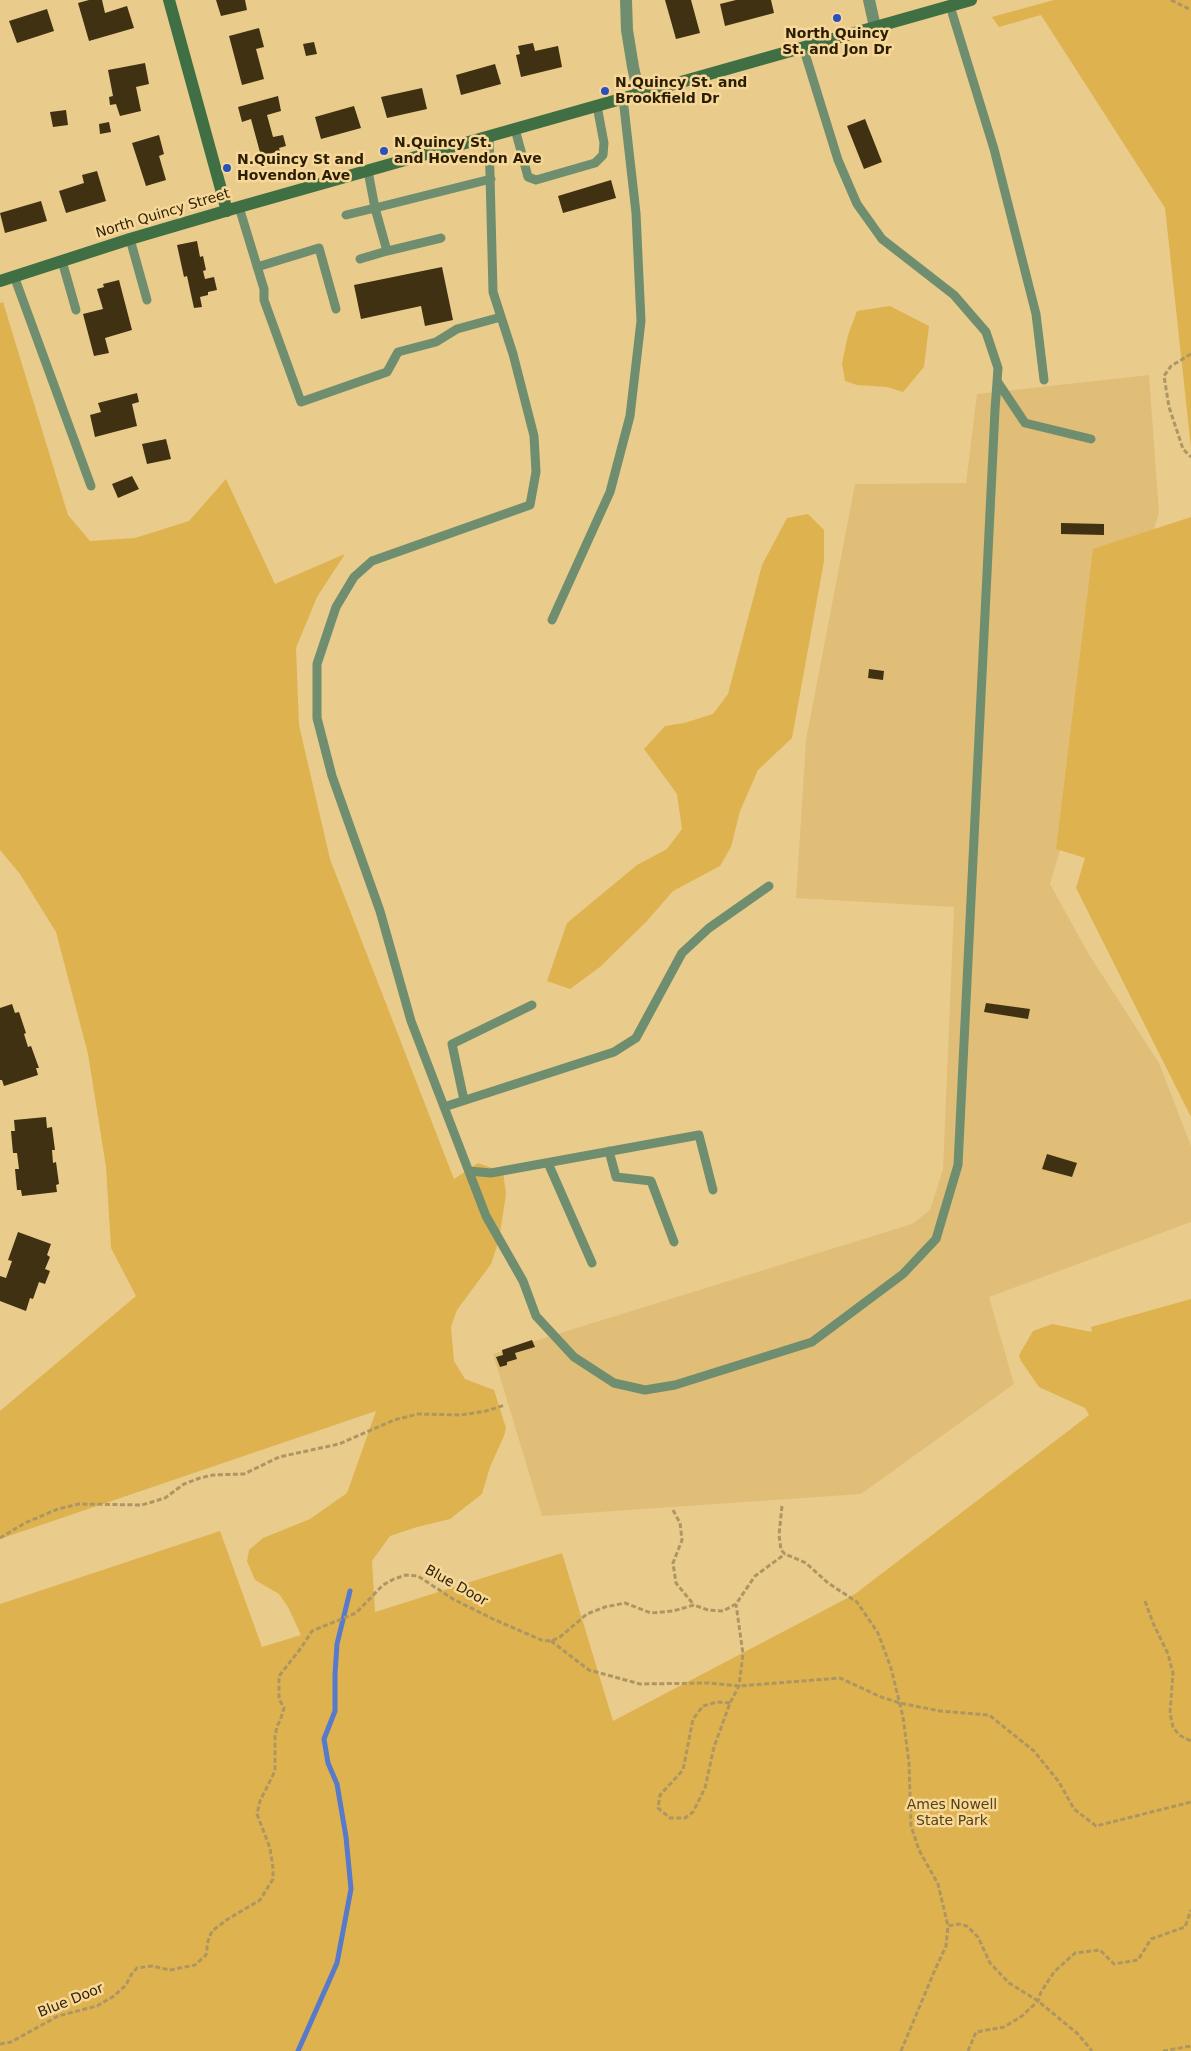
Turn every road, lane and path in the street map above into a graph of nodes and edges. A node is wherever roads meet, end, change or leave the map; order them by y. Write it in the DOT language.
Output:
graph roads {
  1 [pos="169,0"];
  2 [pos="626,0"];
  3 [pos="869,0"];
  4 [pos="971,0"];
  5 [pos="1171,0"];
  6 [pos="950,6"];
  7 [pos="1191,10"];
  8 [pos="875,27"];
  9 [pos="803,47"];
  10 [pos="639,94"];
  11 [pos="623,98"];
  12 [pos="597,106"];
  13 [pos="515,129"];
  14 [pos="489,136"];
  15 [pos="368,170"];
  16 [pos="491,179"];
  17 [pos="375,208"];
  18 [pos="233,209"];
  19 [pos="346,215"];
  20 [pos="441,238"];
  21 [pos="130,239"];
  22 [pos="387,251"];
  23 [pos="360,258"];
  24 [pos="62,261"];
  25 [pos="258,266"];
  26 [pos="14,276"];
  27 [pos="0,281"];
  28 [pos="147,300"];
  29 [pos="336,309"];
  30 [pos="76,310"];
  31 [pos="501,317"];
  32 [pos="1191,354"];
  33 [pos="1044,380"];
  34 [pos="997,381"];
  35 [pos="1091,438"];
  36 [pos="1191,457"];
  37 [pos="91,486"];
  38 [pos="552,620"];
  39 [pos="769,886"];
  40 [pos="532,1005"];
  41 [pos="464,1100"];
  42 [pos="444,1107"];
  43 [pos="609,1151"];
  44 [pos="548,1162"];
  45 [pos="469,1171"];
  46 [pos="713,1190"];
  47 [pos="674,1242"];
  48 [pos="592,1263"];
  49 [pos="505,1404"];
  50 [pos="782,1506"];
  51 [pos="673,1510"];
  52 [pos="0,1538"];
  53 [pos="785,1554"];
  54 [pos="1145,1601"];
  55 [pos="736,1604"];
  56 [pos="694,1605"];
  57 [pos="552,1641"];
  58 [pos="739,1686"];
  59 [pos="730,1703"];
  60 [pos="900,1703"];
  61 [pos="1191,1742"];
  62 [pos="1191,1802"];
  63 [pos="1191,1910"];
  64 [pos="948,1926"];
  65 [pos="1038,2001"];
  66 [pos="0,2044"];
  67 [pos="1191,2046"];
  68 [pos="902,2051"];
  69 [pos="968,2051"];
  70 [pos="1092,2051"];
  71 [pos="1163,2051"];
  1 -- 18 [label="main road"];
  2 -- 10 [label="street"];
  3 -- 8 [label="street"];
  4 -- 6 [label="main road, North Quincy Street"];
  5 -- 7 [label="path"];
  6 -- 8 [label="main road, North Quincy Street"];
  6 -- 33 [label="lane"];
  8 -- 9 [label="main road, North Quincy Street"];
  9 -- 10 [label="main road, North Quincy Street"];
  9 -- 34 [label="lane"];
  10 -- 11 [label="main road, North Quincy Street"];
  11 -- 12 [label="main road, North Quincy Street"];
  11 -- 38 [label="lane"];
  12 -- 13 [label="main road, North Quincy Street"];
  12 -- 13 [label="lane"];
  13 -- 14 [label="main road, North Quincy Street"];
  14 -- 15 [label="main road, North Quincy Street"];
  14 -- 16 [label="lane"];
  15 -- 17 [label="lane"];
  15 -- 18 [label="main road, North Quincy Street"];
  16 -- 17 [label="lane"];
  16 -- 31 [label="lane"];
  17 -- 19 [label="lane"];
  17 -- 22 [label="lane"];
  18 -- 21 [label="main road, North Quincy Street"];
  18 -- 25 [label="lane"];
  20 -- 22 [label="lane"];
  21 -- 24 [label="main road, North Quincy Street"];
  21 -- 28 [label="lane"];
  22 -- 23 [label="lane"];
  24 -- 26 [label="main road, North Quincy Street"];
  24 -- 30 [label="lane"];
  25 -- 29 [label="lane"];
  25 -- 31 [label="lane"];
  26 -- 27 [label="main road, North Quincy Street"];
  26 -- 37 [label="lane"];
  31 -- 42 [label="lane"];
  32 -- 36 [label="path"];
  34 -- 35 [label="lane"];
  34 -- 45 [label="lane"];
  39 -- 41 [label="lane"];
  40 -- 41 [label="lane"];
  41 -- 42 [label="lane"];
  42 -- 45 [label="lane"];
  43 -- 44 [label="lane"];
  43 -- 46 [label="lane"];
  43 -- 47 [label="lane"];
  44 -- 45 [label="lane"];
  44 -- 48 [label="lane"];
  49 -- 52 [label="path"];
  50 -- 53 [label="path"];
  51 -- 56 [label="path"];
  53 -- 55 [label="path"];
  53 -- 60 [label="path"];
  54 -- 61 [label="path"];
  55 -- 56 [label="path"];
  55 -- 58 [label="path"];
  56 -- 57 [label="path"];
  57 -- 58 [label="path"];
  57 -- 66 [label="path, Blue Door"];
  58 -- 59 [label="path"];
  58 -- 60 [label="path"];
  59 -- 59 [label="path"];
  60 -- 62 [label="path"];
  60 -- 64 [label="path"];
  63 -- 65 [label="path"];
  64 -- 65 [label="path"];
  64 -- 68 [label="path"];
  65 -- 69 [label="path"];
  65 -- 70 [label="path"];
  67 -- 71 [label="path"];
}
